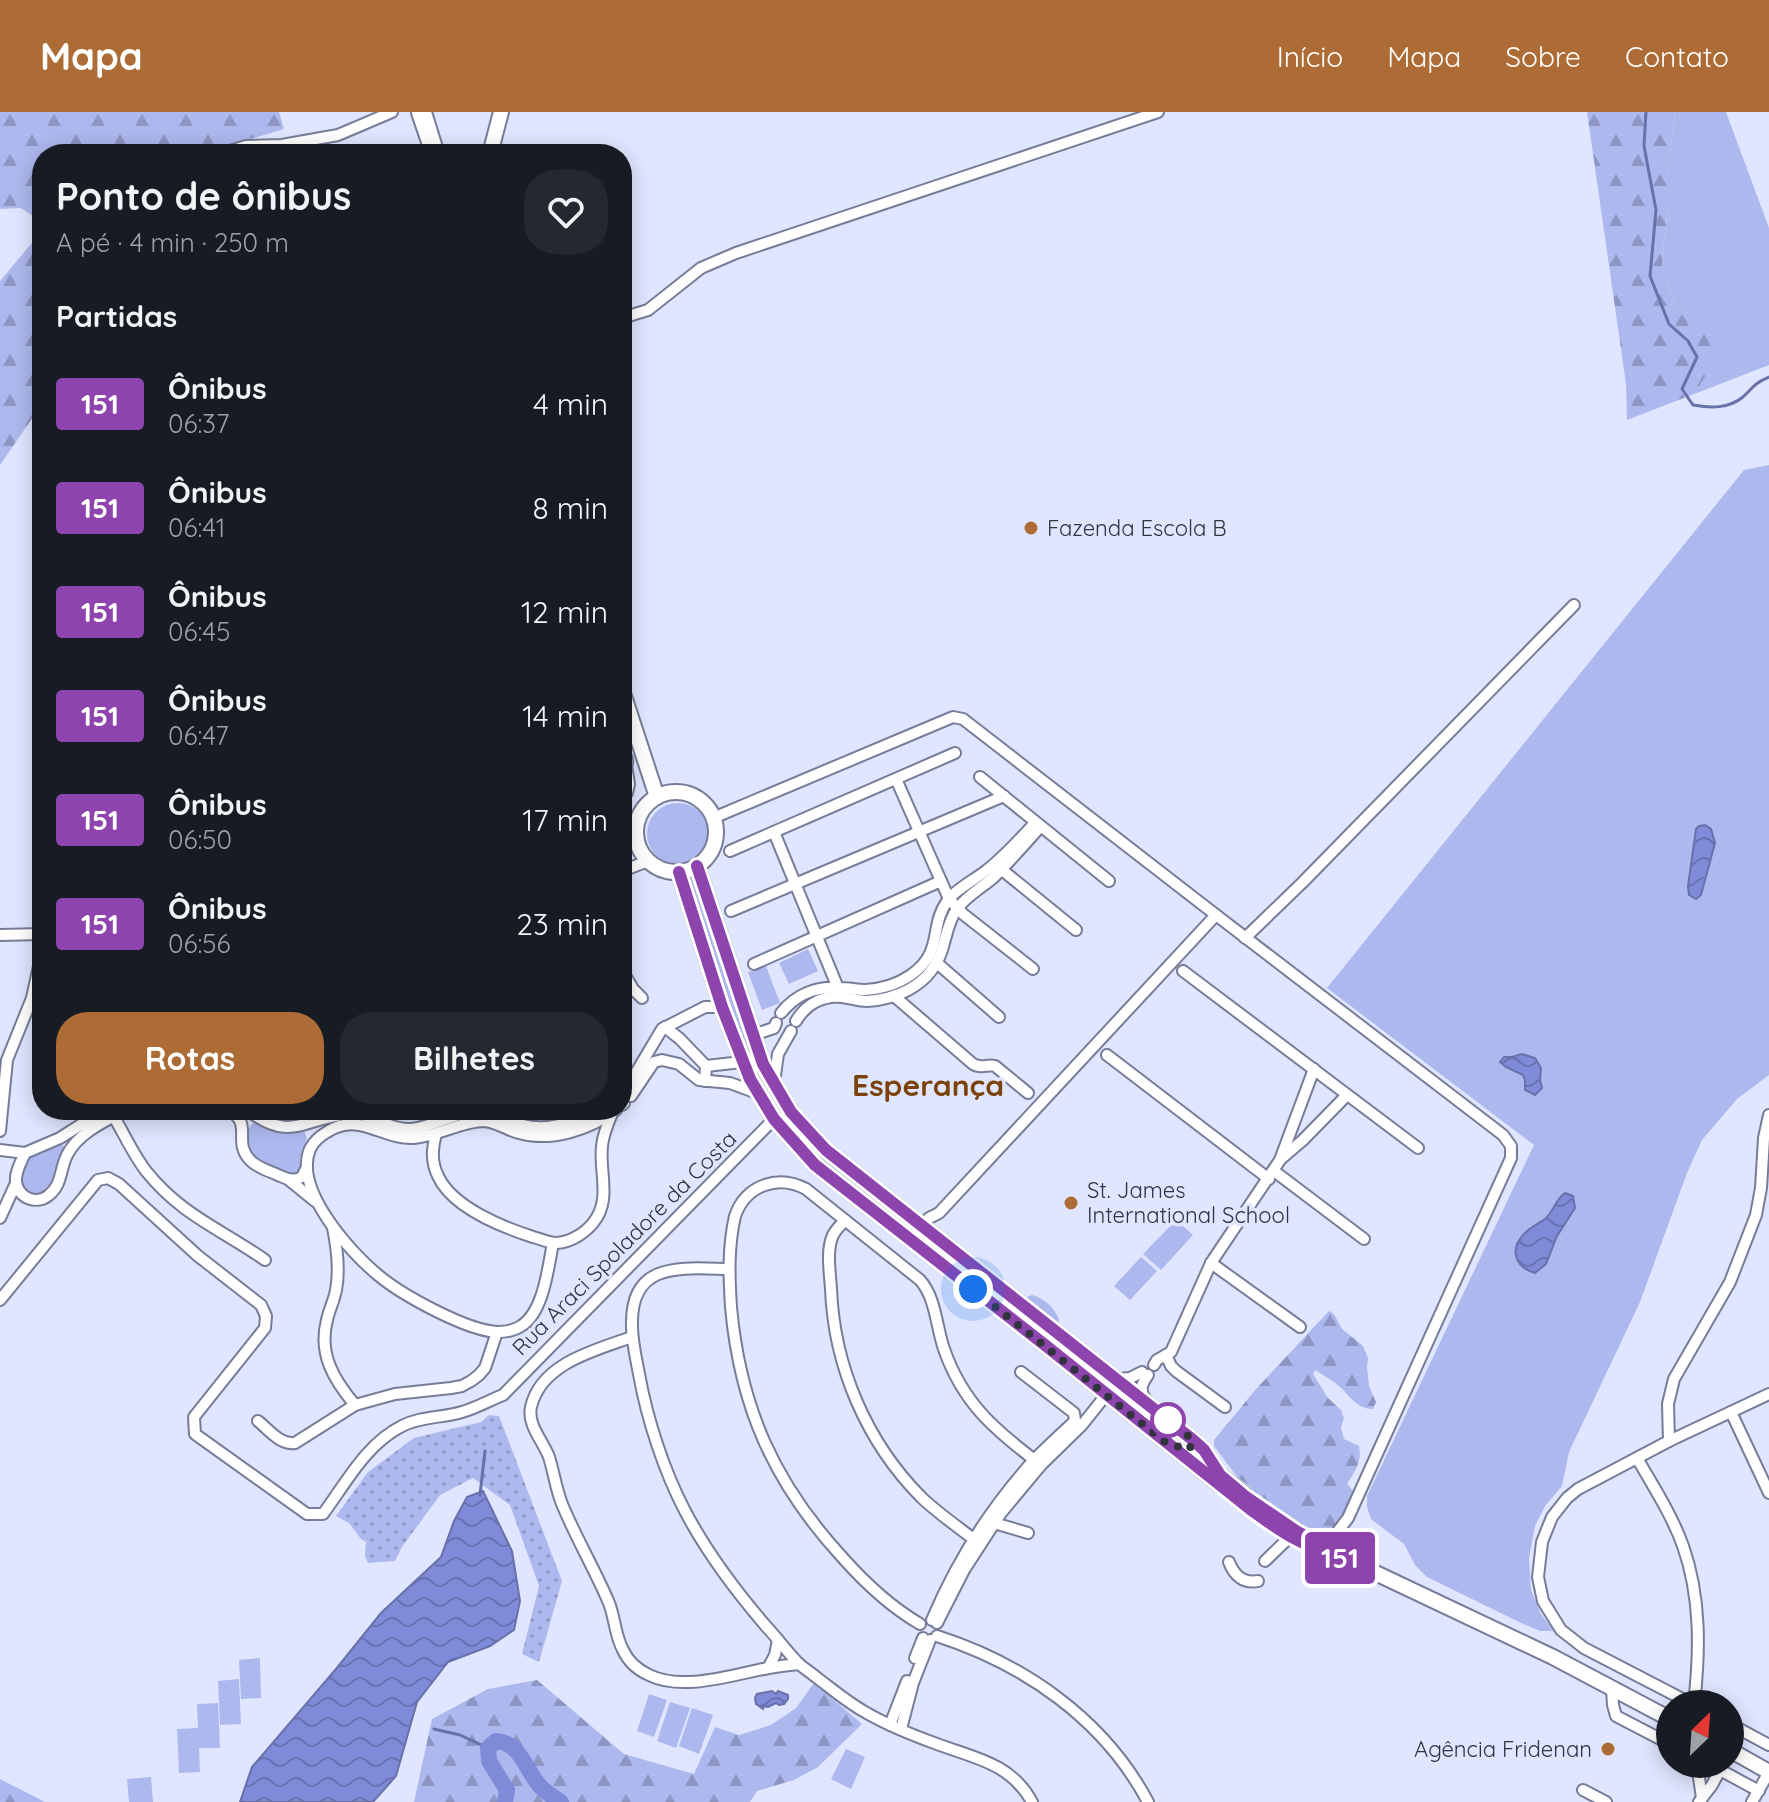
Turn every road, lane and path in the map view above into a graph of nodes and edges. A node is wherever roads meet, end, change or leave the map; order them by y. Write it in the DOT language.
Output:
graph roads {
  1 [pos="392,112"];
  2 [pos="405,112"];
  3 [pos="418,112"];
  4 [pos="426,112"];
  5 [pos="501,112"];
  6 [pos="1158,112"];
  7 [pos="288,144"];
  8 [pos="428,144"];
  9 [pos="436,144"];
  10 [pos="493,144"];
  11 [pos="632,315"];
  12 [pos="1574,605"];
  13 [pos="632,721"];
  14 [pos="955,753"];
  15 [pos="980,777"];
  16 [pos="896,779"];
  17 [pos="1004,796"];
  18 [pos="657,797"];
  19 [pos="713,818"];
  20 [pos="1038,825"];
  21 [pos="919,831"];
  22 [pos="774,832"];
  23 [pos="632,834"];
  24 [pos="632,843"];
  25 [pos="730,851"];
  26 [pos="648,861"];
  27 [pos="697,866"];
  28 [pos="632,867"];
  29 [pos="998,867"];
  30 [pos="679,872"];
  31 [pos="941,881"];
  32 [pos="1109,881"];
  33 [pos="796,883"];
  34 [pos="949,899"];
  35 [pos="957,908"];
  36 [pos="731,911"];
  37 [pos="1216,915"];
  38 [pos="1076,930"];
  39 [pos="32,934"];
  40 [pos="0,935"];
  41 [pos="817,936"];
  42 [pos="1245,938"];
  43 [pos="937,963"];
  44 [pos="754,964"];
  45 [pos="1033,969"];
  46 [pos="1183,971"];
  47 [pos="632,987"];
  48 [pos="839,992"];
  49 [pos="894,996"];
  50 [pos="32,998"];
  51 [pos="642,998"];
  52 [pos="722,1007"];
  53 [pos="999,1017"];
  54 [pos="665,1027"];
  55 [pos="753,1035"];
  56 [pos="1107,1055"];
  57 [pos="4,1058"];
  58 [pos="742,1062"];
  59 [pos="706,1066"];
  60 [pos="1314,1069"];
  61 [pos="632,1080"];
  62 [pos="705,1081"];
  63 [pos="774,1084"];
  64 [pos="632,1088"];
  65 [pos="757,1093"];
  66 [pos="1028,1093"];
  67 [pos="1347,1095"];
  68 [pos="1769,1115"];
  69 [pos="774,1119"];
  70 [pos="94,1120"];
  71 [pos="100,1120"];
  72 [pos="114,1120"];
  73 [pos="240,1120"];
  74 [pos="249,1120"];
  75 [pos="264,1120"];
  76 [pos="324,1120"];
  77 [pos="363,1120"];
  78 [pos="370,1120"];
  79 [pos="373,1120"];
  80 [pos="442,1120"];
  81 [pos="476,1120"];
  82 [pos="493,1120"];
  83 [pos="504,1120"];
  84 [pos="577,1120"];
  85 [pos="594,1120"];
  86 [pos="612,1120"];
  87 [pos="302,1125"];
  88 [pos="0,1131"];
  89 [pos="242,1131"];
  90 [pos="436,1134"];
  91 [pos="60,1138"];
  92 [pos="316,1140"];
  93 [pos="1418,1148"];
  94 [pos="0,1150"];
  95 [pos="70,1151"];
  96 [pos="25,1153"];
  97 [pos="1280,1160"];
  98 [pos="307,1167"];
  99 [pos="1271,1175"];
  100 [pos="288,1179"];
  101 [pos="16,1183"];
  102 [pos="28,1199"];
  103 [pos="320,1204"];
  104 [pos="0,1219"];
  105 [pos="845,1220"];
  106 [pos="333,1226"];
  107 [pos="926,1229"];
  108 [pos="1364,1239"];
  109 [pos="553,1243"];
  110 [pos="915,1244"];
  111 [pos="357,1256"];
  112 [pos="265,1260"];
  113 [pos="1211,1263"];
  114 [pos="728,1269"];
  115 [pos="338,1274"];
  116 [pos="0,1300"];
  117 [pos="1300,1327"];
  118 [pos="497,1332"];
  119 [pos="632,1337"];
  120 [pos="1166,1355"];
  121 [pos="1152,1363"];
  122 [pos="1021,1372"];
  123 [pos="1118,1379"];
  124 [pos="1769,1394"];
  125 [pos="1106,1395"];
  126 [pos="355,1405"];
  127 [pos="1152,1407"];
  128 [pos="1225,1407"];
  129 [pos="1731,1412"];
  130 [pos="258,1421"];
  131 [pos="1193,1440"];
  132 [pos="1669,1441"];
  133 [pos="1165,1442"];
  134 [pos="1637,1458"];
  135 [pos="1038,1463"];
  136 [pos="1769,1493"];
  137 [pos="994,1523"];
  138 [pos="1028,1533"];
  139 [pos="1293,1534"];
  140 [pos="976,1541"];
  141 [pos="1324,1550"];
  142 [pos="1265,1561"];
  143 [pos="1229,1562"];
  144 [pos="1258,1581"];
  145 [pos="934,1622"];
  146 [pos="920,1624"];
  147 [pos="930,1638"];
  148 [pos="778,1640"];
  149 [pos="799,1664"];
  150 [pos="768,1668"];
  151 [pos="1612,1689"];
  152 [pos="1666,1690"];
  153 [pos="1695,1690"];
  154 [pos="1656,1712"];
  155 [pos="895,1727"];
  156 [pos="1744,1732"];
  157 [pos="1656,1737"];
  158 [pos="1769,1745"];
  159 [pos="1744,1759"];
  160 [pos="1769,1772"];
  161 [pos="1698,1778"];
  162 [pos="1716,1778"];
  163 [pos="1739,1778"];
  164 [pos="1583,1790"];
  165 [pos="1759,1791"];
  166 [pos="1700,1800"];
  167 [pos="1032,1802"];
  168 [pos="1148,1802"];
  169 [pos="1606,1802"];
  170 [pos="1752,1802"];
  1 -- 7 [label="street"];
  2 -- 3 [label="street"];
  3 -- 8 [label="street"];
  4 -- 9 [label="street"];
  5 -- 10 [label="street"];
  6 -- 11 [label="street"];
  12 -- 42 [label="street"];
  13 -- 18 [label="street"];
  14 -- 16 [label="street"];
  15 -- 17 [label="street"];
  16 -- 21 [label="street"];
  16 -- 22 [label="street"];
  17 -- 20 [label="street"];
  17 -- 21 [label="street"];
  18 -- 19 [label="street"];
  18 -- 23 [label="street"];
  19 -- 27 [label="street"];
  19 -- 37 [label="street"];
  20 -- 29 [label="street"];
  20 -- 32 [label="street"];
  21 -- 31 [label="street"];
  21 -- 33 [label="street"];
  22 -- 25 [label="street"];
  22 -- 33 [label="street"];
  24 -- 26 [label="street"];
  26 -- 28 [label="street"];
  26 -- 30 [label="street"];
  27 -- 30 [label="street"];
  27 -- 55 [label="street"];
  29 -- 34 [label="street"];
  29 -- 35 [label="street"];
  29 -- 38 [label="street"];
  30 -- 52 [label="street"];
  31 -- 34 [label="street"];
  31 -- 41 [label="street"];
  33 -- 36 [label="street"];
  33 -- 41 [label="street"];
  34 -- 35 [label="street"];
  34 -- 48 [label="street"];
  35 -- 43 [label="street"];
  35 -- 45 [label="street"];
  37 -- 42 [label="street"];
  37 -- 107 [label="street"];
  39 -- 40 [label="street"];
  41 -- 44 [label="street"];
  41 -- 48 [label="street"];
  42 -- 141 [label="street"];
  43 -- 49 [label="street"];
  43 -- 53 [label="street"];
  46 -- 60 [label="street"];
  47 -- 51 [label="street"];
  48 -- 49 [label="street"];
  48 -- 55 [label="street"];
  48 -- 63 [label="street"];
  49 -- 66 [label="street"];
  50 -- 57 [label="street"];
  52 -- 54 [label="street"];
  52 -- 58 [label="street"];
  54 -- 59 [label="street"];
  54 -- 61 [label="street"];
  55 -- 63 [label="street"];
  56 -- 99 [label="street"];
  57 -- 88 [label="street"];
  58 -- 59 [label="street"];
  58 -- 63 [label="street"];
  58 -- 65 [label="street"];
  59 -- 62 [label="street"];
  60 -- 67 [label="street"];
  60 -- 97 [label="street"];
  62 -- 64 [label="street"];
  62 -- 65 [label="street"];
  63 -- 107 [label="street"];
  65 -- 69 [label="street"];
  67 -- 93 [label="street"];
  67 -- 97 [label="street"];
  68 -- 132 [label="street"];
  69 -- 110 [label="street"];
  69 -- 116 [label="street, Rua Araci Spoladore da Costa"];
  70 -- 91 [label="street"];
  71 -- 95 [label="street"];
  72 -- 112 [label="street"];
  73 -- 89 [label="street"];
  74 -- 89 [label="street"];
  75 -- 87 [label="street"];
  76 -- 87 [label="street"];
  77 -- 92 [label="street"];
  78 -- 90 [label="street"];
  79 -- 80 [label="street"];
  81 -- 90 [label="street"];
  82 -- 85 [label="street"];
  83 -- 84 [label="street"];
  86 -- 109 [label="street"];
  87 -- 92 [label="street"];
  89 -- 100 [label="street"];
  90 -- 109 [label="street"];
  91 -- 95 [label="street"];
  91 -- 96 [label="street"];
  92 -- 98 [label="street"];
  94 -- 96 [label="street"];
  95 -- 102 [label="street"];
  96 -- 101 [label="street"];
  97 -- 99 [label="street"];
  98 -- 100 [label="street"];
  98 -- 103 [label="street"];
  99 -- 108 [label="street"];
  99 -- 113 [label="street"];
  100 -- 103 [label="street"];
  101 -- 102 [label="street"];
  101 -- 104 [label="street"];
  102 -- 104 [label="street"];
  103 -- 106 [label="street"];
  105 -- 114 [label="street"];
  105 -- 135 [label="street"];
  105 -- 140 [label="street"];
  106 -- 111 [label="street"];
  106 -- 115 [label="street"];
  107 -- 110 [label="street"];
  107 -- 123 [label="street"];
  109 -- 118 [label="street"];
  110 -- 125 [label="street"];
  111 -- 115 [label="street"];
  111 -- 118 [label="street"];
  113 -- 117 [label="street"];
  113 -- 120 [label="street"];
  114 -- 119 [label="street"];
  114 -- 146 [label="street"];
  115 -- 126 [label="street"];
  118 -- 126 [label="street"];
  119 -- 148 [label="street"];
  119 -- 150 [label="street"];
  120 -- 121 [label="street"];
  120 -- 128 [label="street"];
  122 -- 135 [label="street"];
  123 -- 127 [label="street"];
  123 -- 127 [label="street"];
  124 -- 129 [label="street"];
  125 -- 133 [label="street"];
  125 -- 135 [label="street"];
  126 -- 130 [label="street"];
  127 -- 131 [label="street"];
  129 -- 132 [label="street"];
  129 -- 136 [label="street"];
  131 -- 133 [label="street"];
  131 -- 139 [label="street"];
  132 -- 134 [label="street"];
  133 -- 139 [label="street"];
  134 -- 152 [label="street"];
  134 -- 153 [label="street"];
  135 -- 137 [label="street"];
  135 -- 140 [label="street"];
  137 -- 138 [label="street"];
  137 -- 140 [label="street"];
  139 -- 141 [label="street"];
  139 -- 142 [label="street"];
  140 -- 145 [label="street"];
  141 -- 151 [label="street"];
  143 -- 144 [label="street"];
  145 -- 146 [label="street"];
  145 -- 147 [label="street"];
  146 -- 147 [label="street"];
  147 -- 155 [label="street"];
  147 -- 168 [label="street"];
  148 -- 149 [label="street"];
  148 -- 150 [label="street"];
  149 -- 150 [label="street"];
  149 -- 155 [label="street"];
  151 -- 154 [label="street"];
  151 -- 157 [label="street"];
  155 -- 167 [label="street"];
  156 -- 158 [label="street"];
  159 -- 160 [label="street"];
  160 -- 165 [label="street"];
  161 -- 166 [label="street"];
  162 -- 166 [label="street"];
  163 -- 165 [label="street"];
  164 -- 169 [label="street"];
  165 -- 170 [label="street"];
}
